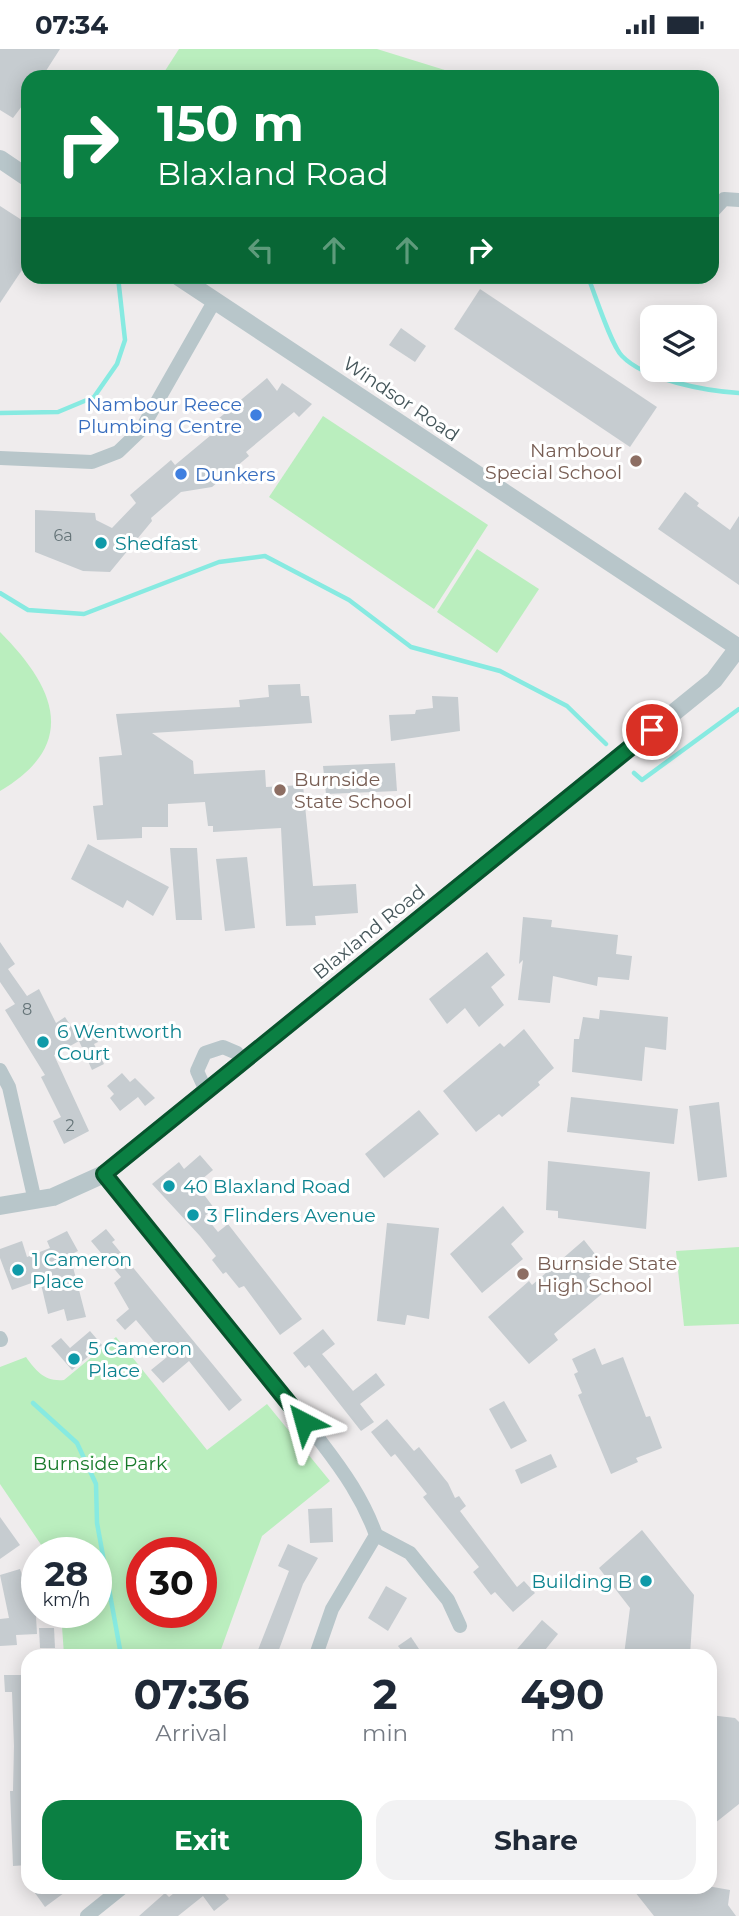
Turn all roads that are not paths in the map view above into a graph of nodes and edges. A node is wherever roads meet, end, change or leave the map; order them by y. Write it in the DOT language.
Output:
graph roads {
  1 [pos="0,159"];
  2 [pos="21,173"];
  3 [pos="739,200"];
  4 [pos="719,204"];
  5 [pos="190,284"];
  6 [pos="215,300"];
  7 [pos="0,458"];
  8 [pos="738,648"];
  9 [pos="244,1061"];
  10 [pos="0,1070"];
  11 [pos="206,1091"];
  12 [pos="104,1174"];
  13 [pos="35,1201"];
  14 [pos="0,1206"];
  15 [pos="376,1535"];
  16 [pos="460,1626"];
  17 [pos="318,1649"];
  18 [pos="114,1894"];
  19 [pos="87,1916"];
  1 -- 2 [label="street"];
  3 -- 4 [label="street"];
  5 -- 6 [label="street, Windsor Road"];
  6 -- 7 [label="street"];
  6 -- 8 [label="street, Windsor Road"];
  8 -- 9 [label="street, Blaxland Road"];
  9 -- 11 [label="street, Blaxland Road"];
  9 -- 11 [label="street"];
  10 -- 13 [label="street"];
  11 -- 12 [label="street, Blaxland Road"];
  12 -- 13 [label="street, Blaxland Road"];
  12 -- 15 [label="street"];
  13 -- 14 [label="street, Blaxland Road"];
  15 -- 16 [label="street"];
  15 -- 17 [label="street"];
  18 -- 19 [label="street"];
}
